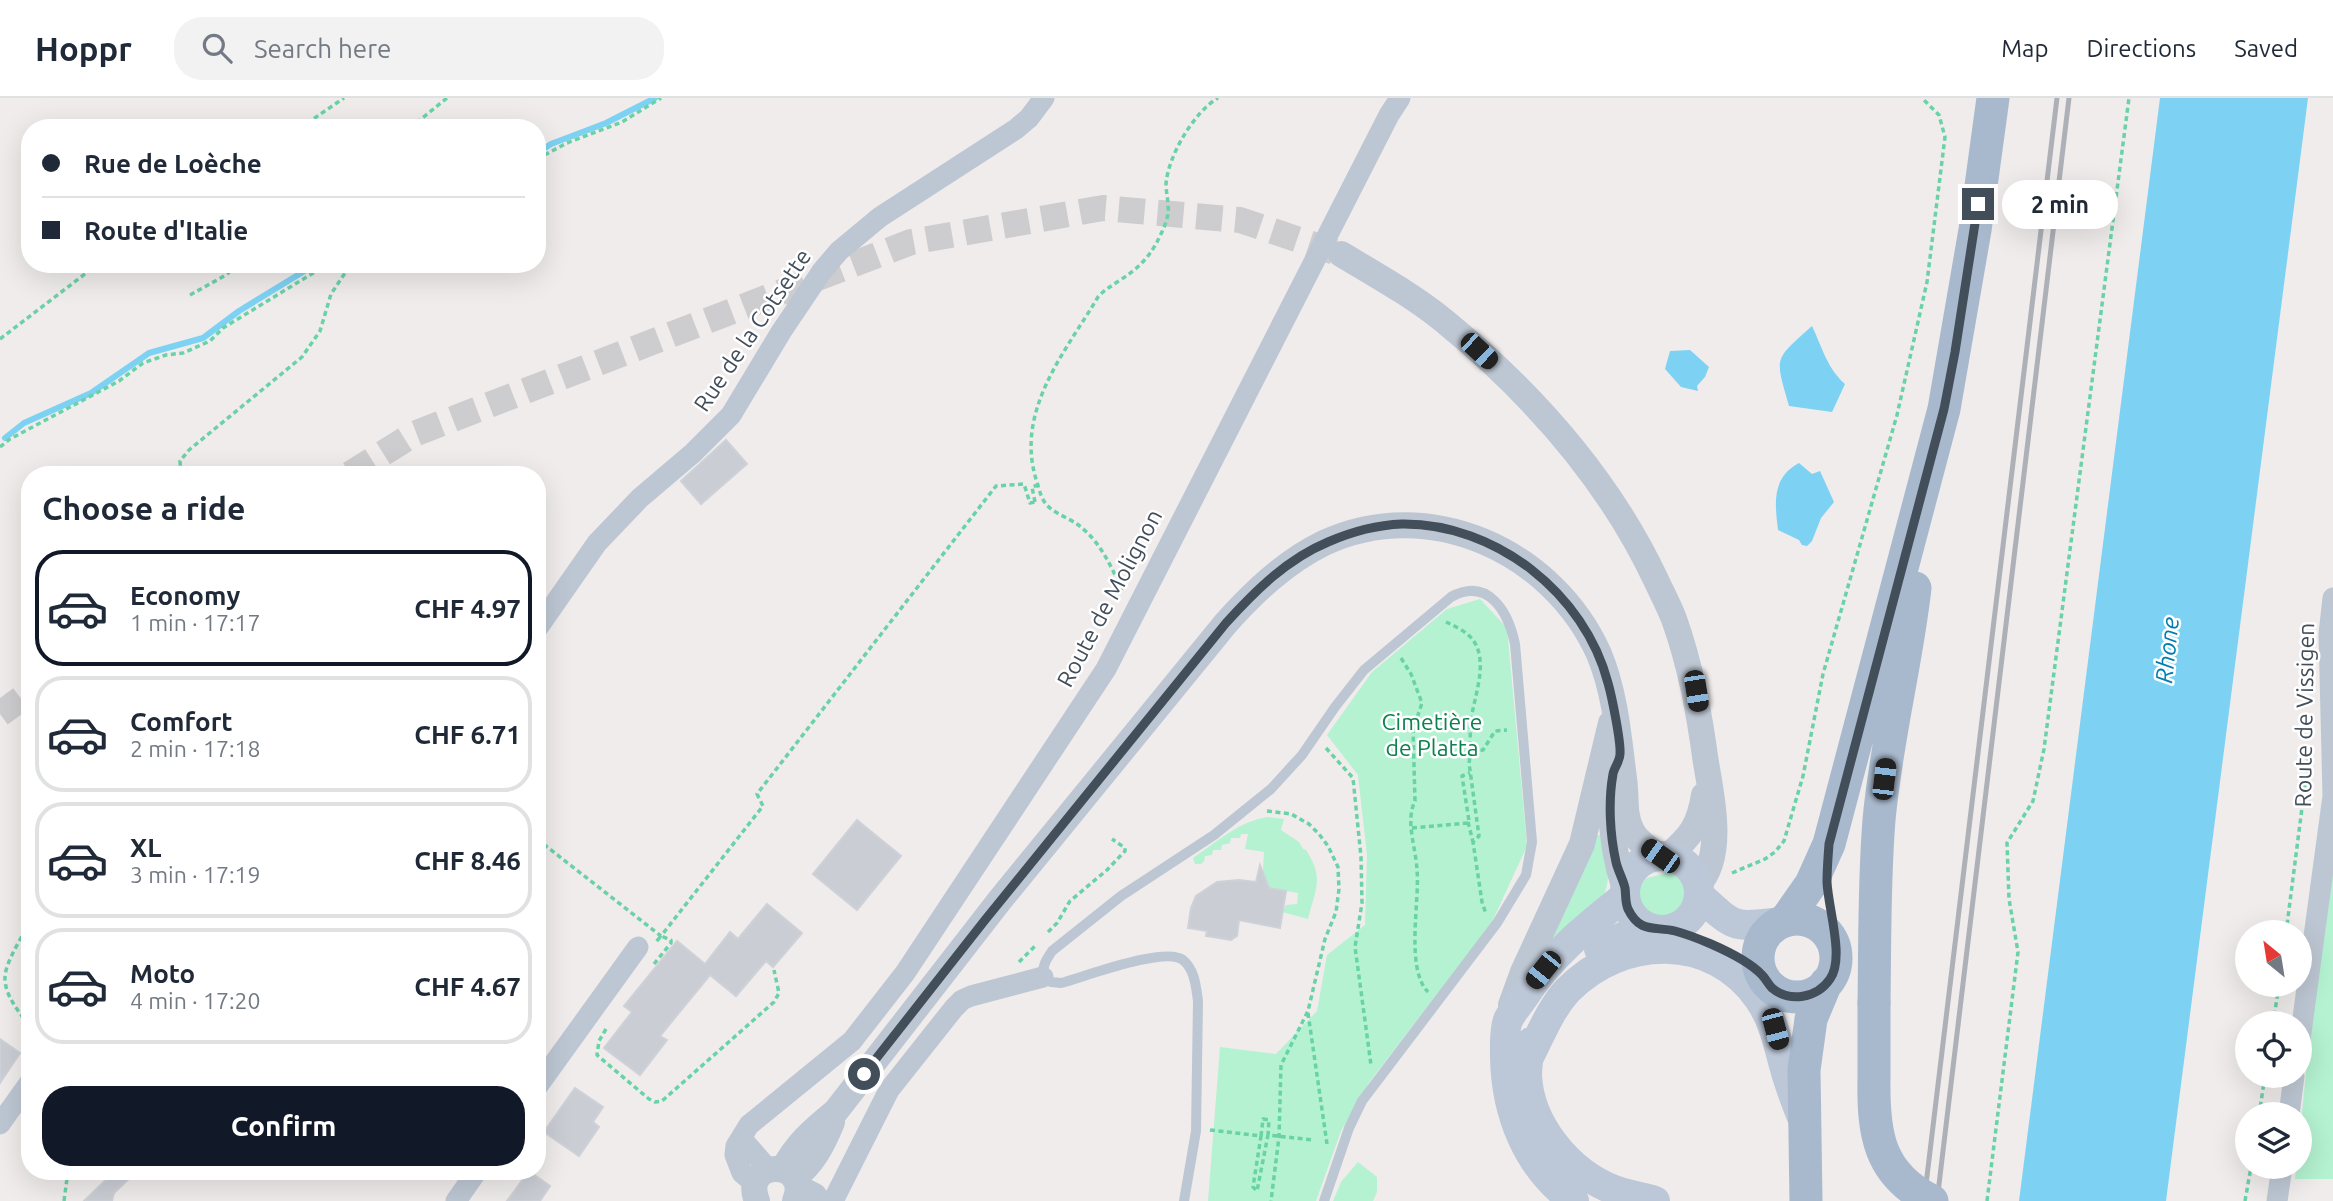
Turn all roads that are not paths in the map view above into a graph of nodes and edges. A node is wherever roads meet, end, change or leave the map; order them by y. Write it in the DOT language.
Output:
graph roads {
  1 [pos="1045,98"];
  2 [pos="1400,98"];
  3 [pos="1993,98"];
  4 [pos="1342,254"];
  5 [pos="1930,464"];
  6 [pos="2333,598"];
  7 [pos="546,616"];
  8 [pos="1613,711"];
  9 [pos="1856,745"];
  10 [pos="1620,754"];
  11 [pos="1707,769"];
  12 [pos="1829,844"];
  13 [pos="1664,856"];
  14 [pos="1699,890"];
  15 [pos="1625,892"];
  16 [pos="2326,896"];
  17 [pos="1772,923"];
  18 [pos="1657,928"];
  19 [pos="638,947"];
  20 [pos="1835,947"];
  21 [pos="1044,977"];
  22 [pos="1766,980"];
  23 [pos="1826,984"];
  24 [pos="2305,1011"];
  25 [pos="1507,1021"];
  26 [pos="1528,1059"];
  27 [pos="1804,1070"];
  28 [pos="546,1075"];
  29 [pos="21,1095"];
  30 [pos="0,1124"];
  31 [pos="1805,1127"];
  32 [pos="2280,1179"];
  33 [pos="471,1180"];
  34 [pos="773,1187"];
  35 [pos="456,1201"];
  36 [pos="821,1201"];
  37 [pos="833,1201"];
  38 [pos="1184,1201"];
  39 [pos="1324,1201"];
  40 [pos="1574,1201"];
  41 [pos="1655,1201"];
  42 [pos="1806,1201"];
  43 [pos="1932,1201"];
  44 [pos="2277,1201"];
  1 -- 7 [label="street, Rue de la Cotsette"];
  2 -- 34 [label="street, Route de Molignon"];
  3 -- 5 [label="main road"];
  4 -- 11 [label="street"];
  5 -- 9 [label="main road"];
  5 -- 43 [label="main road, bridge"];
  6 -- 16 [label="street, Route de Vissigen"];
  8 -- 10 [label="street"];
  8 -- 25 [label="street"];
  8 -- 34 [label="street"];
  9 -- 12 [label="main road"];
  9 -- 17 [label="main road"];
  10 -- 13 [label="street"];
  10 -- 15 [label="street"];
  11 -- 13 [label="street"];
  11 -- 14 [label="street"];
  12 -- 17 [label="main road"];
  12 -- 20 [label="main road"];
  13 -- 14 [label="main road"];
  13 -- 15 [label="main road"];
  14 -- 17 [label="main road"];
  14 -- 18 [label="main road"];
  15 -- 18 [label="main road"];
  15 -- 25 [label="main road"];
  16 -- 24 [label="street, Route de Vissigen"];
  17 -- 20 [label="main road"];
  17 -- 22 [label="main road"];
  18 -- 22 [label="main road"];
  18 -- 26 [label="main road"];
  19 -- 28 [label="street"];
  20 -- 23 [label="main road"];
  21 -- 37 [label="street"];
  21 -- 38 [label="lane"];
  21 -- 39 [label="lane"];
  22 -- 23 [label="main road"];
  22 -- 27 [label="main road"];
  23 -- 27 [label="main road"];
  25 -- 40 [label="main road"];
  26 -- 31 [label="main road"];
  26 -- 41 [label="main road"];
  27 -- 31 [label="main road"];
  29 -- 30 [label="street"];
  31 -- 42 [label="main road"];
  32 -- 44 [label="street"];
  33 -- 35 [label="street"];
  34 -- 36 [label="street, Route de Molignon"];
}
